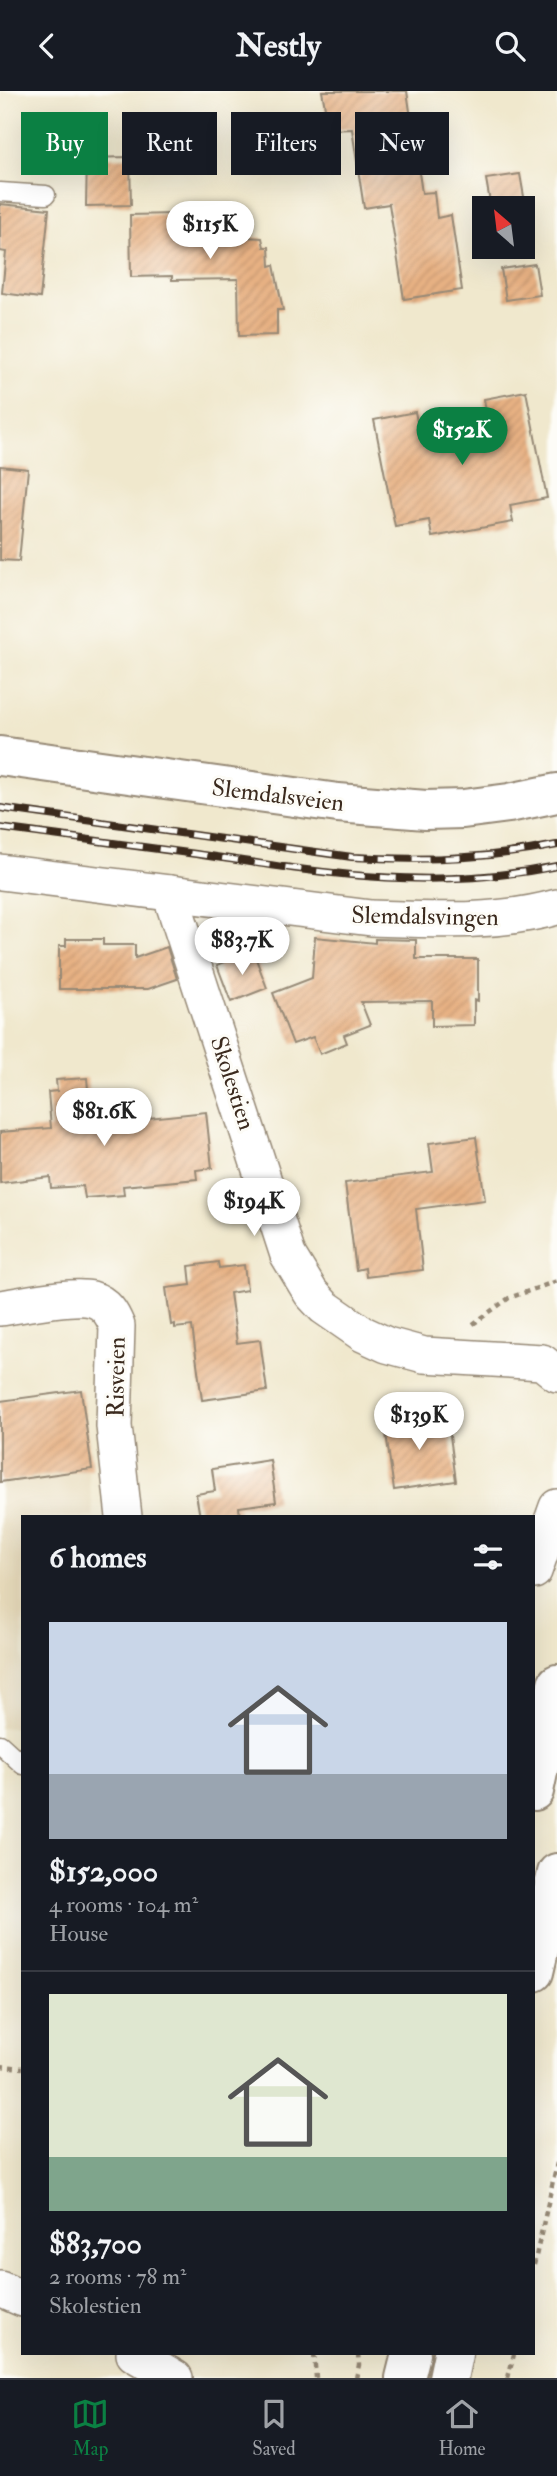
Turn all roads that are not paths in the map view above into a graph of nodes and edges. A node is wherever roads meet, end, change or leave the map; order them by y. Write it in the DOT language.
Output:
graph roads {
  1 [pos="0,192"];
  2 [pos="46,195"];
  3 [pos="0,757"];
  4 [pos="557,793"];
  5 [pos="0,872"];
  6 [pos="170,893"];
  7 [pos="557,907"];
  8 [pos="0,1308"];
  9 [pos="557,1374"];
  10 [pos="557,1507"];
  11 [pos="124,1515"];
  12 [pos="535,1568"];
  13 [pos="557,1684"];
  14 [pos="1,1741"];
  15 [pos="21,1763"];
  16 [pos="535,1786"];
  17 [pos="557,1873"];
  18 [pos="535,1968"];
  19 [pos="0,2288"];
  20 [pos="21,2298"];
  21 [pos="136,2355"];
  22 [pos="411,2355"];
  23 [pos="453,2355"];
  24 [pos="175,2378"];
  25 [pos="405,2378"];
  26 [pos="448,2378"];
  1 -- 2 [label="lane"];
  3 -- 4 [label="main road, Slemdalsveien"];
  5 -- 6 [label="street, Slemdalsvingen"];
  6 -- 7 [label="street, Slemdalsvingen"];
  6 -- 9 [label="street, Skolestien"];
  8 -- 11 [label="street, Risveien"];
  10 -- 12 [label="street"];
  13 -- 16 [label="main road"];
  14 -- 15 [label="lane"];
  17 -- 18 [label="main road"];
  19 -- 20 [label="street"];
  21 -- 24 [label="street"];
  22 -- 25 [label="main road"];
  23 -- 26 [label="main road"];
}
